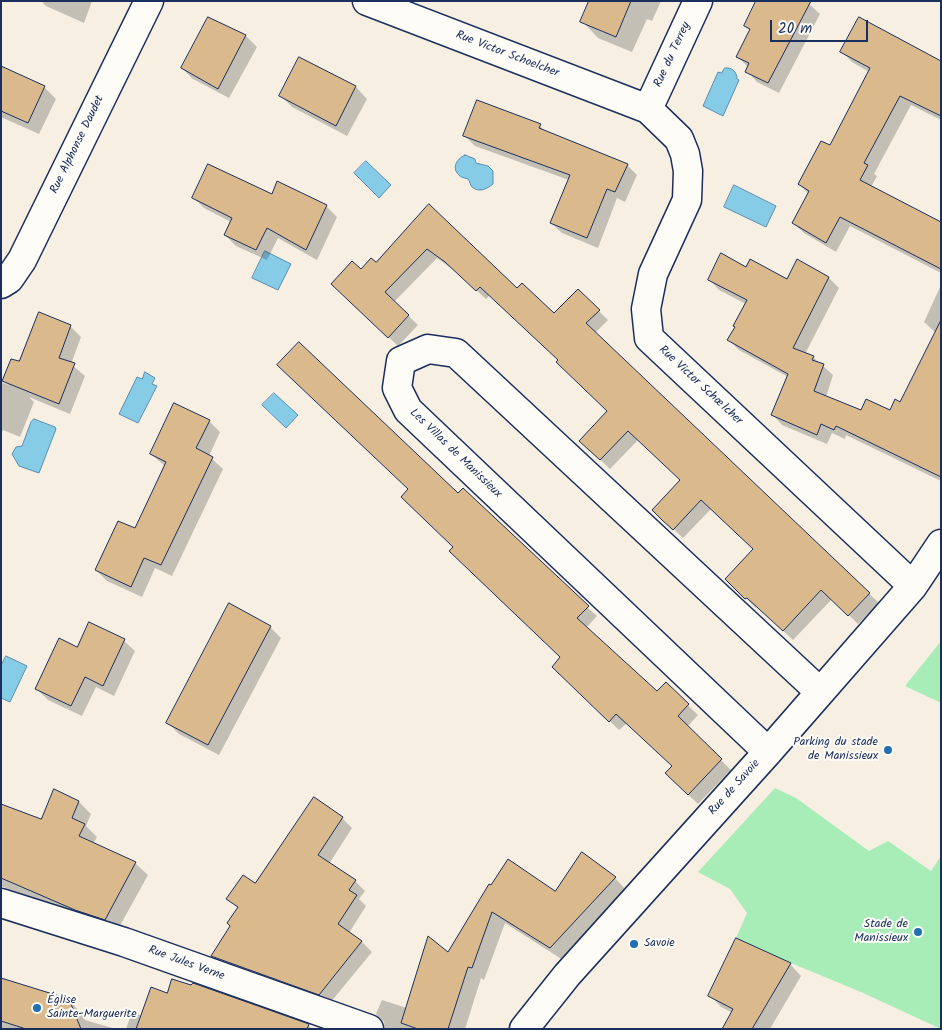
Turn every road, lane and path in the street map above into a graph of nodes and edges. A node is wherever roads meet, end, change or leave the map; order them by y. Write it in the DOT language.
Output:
graph roads {
  1 [pos="149,1"];
  2 [pos="367,1"];
  3 [pos="698,1"];
  4 [pos="648,109"];
  5 [pos="1,284"];
  6 [pos="941,544"];
  7 [pos="913,586"];
  8 [pos="820,692"];
  9 [pos="768,752"];
  10 [pos="1,903"];
  11 [pos="369,1029"];
  12 [pos="524,1029"];
  1 -- 5 [label="street, Rue Alphonse Daudet"];
  2 -- 4 [label="street, Rue Victor Schoelcher"];
  3 -- 4 [label="street, Rue du Terrey"];
  4 -- 7 [label="street, Rue Victor Schœlcher"];
  6 -- 7 [label="street, Rue de Savoie"];
  7 -- 8 [label="street, Rue de Savoie"];
  8 -- 9 [label="street, Rue de Savoie"];
  8 -- 9 [label="street, Les Villas de Manissieux"];
  9 -- 12 [label="street, Rue de Savoie"];
  10 -- 11 [label="street, Rue Jules Verne"];
}
